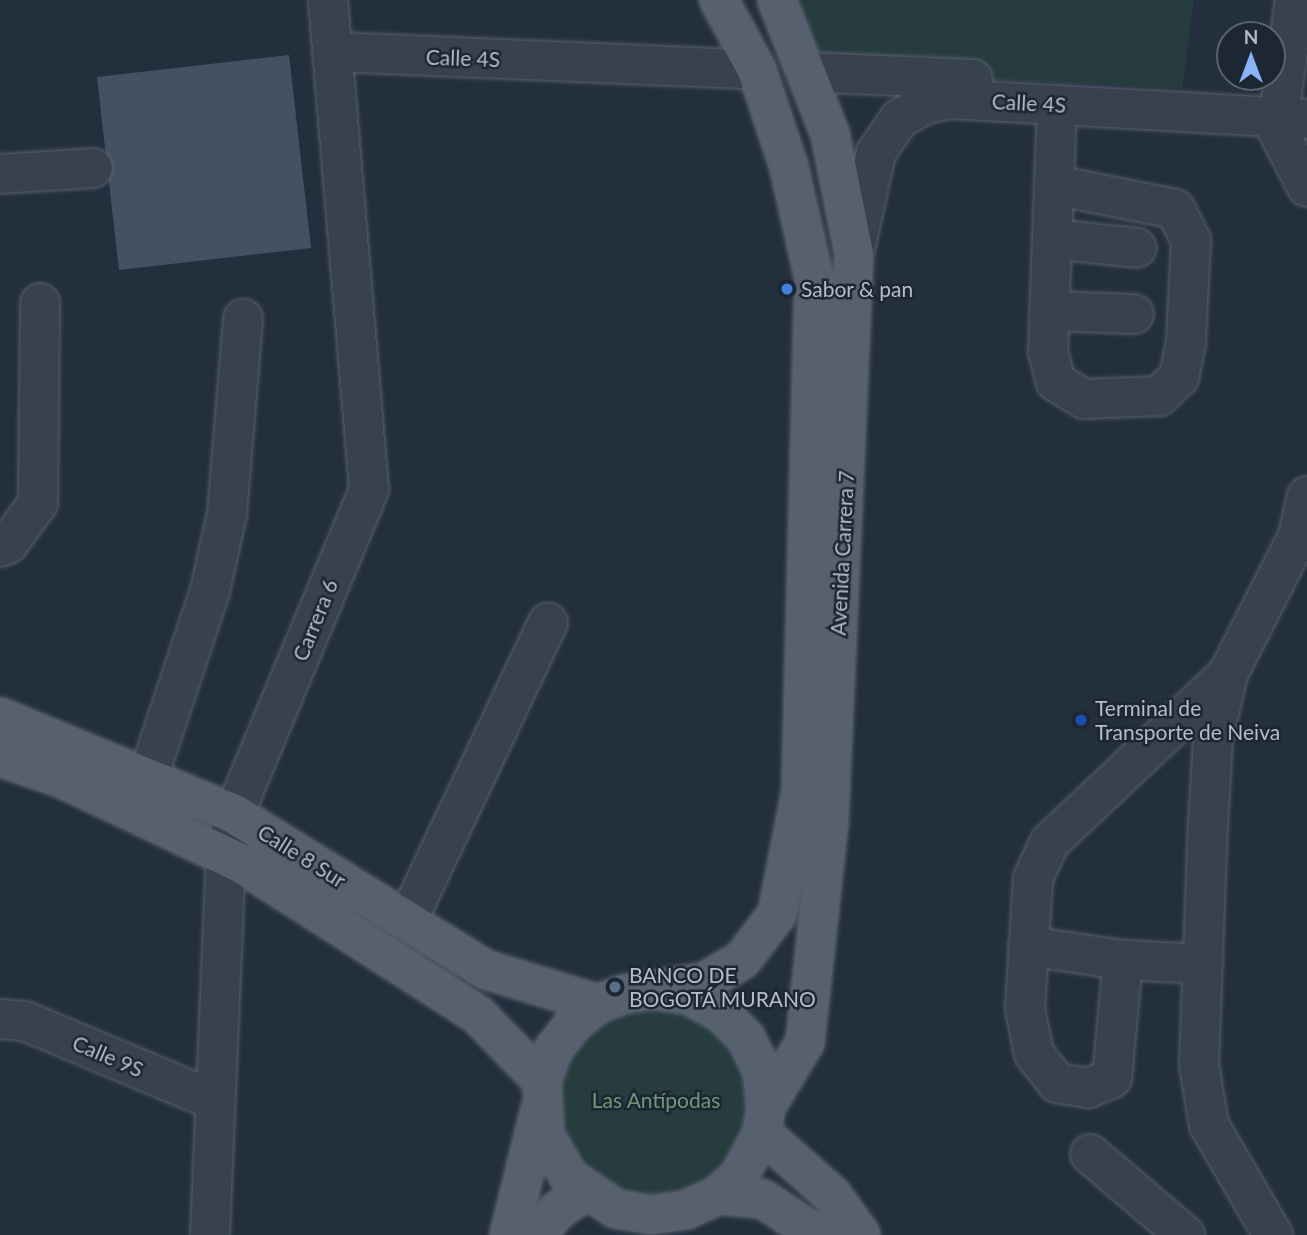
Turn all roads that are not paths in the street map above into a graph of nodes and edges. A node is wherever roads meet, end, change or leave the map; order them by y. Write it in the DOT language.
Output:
graph roads {
  1 [pos="328,0"];
  2 [pos="719,0"];
  3 [pos="777,0"];
  4 [pos="1295,0"];
  5 [pos="337,52"];
  6 [pos="757,70"];
  7 [pos="805,72"];
  8 [pos="1057,105"];
  9 [pos="1293,109"];
  10 [pos="93,168"];
  11 [pos="0,174"];
  12 [pos="1054,185"];
  13 [pos="1307,187"];
  14 [pos="1052,239"];
  15 [pos="1137,248"];
  16 [pos="854,254"];
  17 [pos="40,303"];
  18 [pos="1050,311"];
  19 [pos="1134,314"];
  20 [pos="243,319"];
  21 [pos="1307,496"];
  22 [pos="0,547"];
  23 [pos="548,623"];
  24 [pos="1228,674"];
  25 [pos="0,717"];
  26 [pos="0,757"];
  27 [pos="148,777"];
  28 [pos="234,814"];
  29 [pos="226,857"];
  30 [pos="408,921"];
  31 [pos="1028,946"];
  32 [pos="1123,960"];
  33 [pos="1203,964"];
  34 [pos="652,990"];
  35 [pos="598,1004"];
  36 [pos="0,1018"];
  37 [pos="541,1094"];
  38 [pos="215,1101"];
  39 [pos="764,1120"];
  40 [pos="1090,1154"];
  41 [pos="584,1192"];
  42 [pos="718,1195"];
  43 [pos="210,1235"];
  44 [pos="509,1235"];
  45 [pos="538,1235"];
  46 [pos="817,1235"];
  47 [pos="861,1235"];
  48 [pos="1185,1235"];
  49 [pos="1273,1235"];
  1 -- 5 [label="street, Carrera 6"];
  2 -- 6 [label="main road, Avenida Carrera 7"];
  3 -- 7 [label="main road, Avenida Carrera 7"];
  4 -- 9 [label="street"];
  5 -- 6 [label="street, Calle 4S"];
  5 -- 28 [label="street, Carrera 6"];
  6 -- 34 [label="main road, Avenida Carrera 7"];
  7 -- 9 [label="street, Calle 4S"];
  7 -- 16 [label="main road, Avenida Carrera 7"];
  8 -- 9 [label="street, Calle 4S"];
  8 -- 12 [label="street"];
  8 -- 16 [label="street, Calle 4S"];
  9 -- 13 [label="street"];
  10 -- 11 [label="street"];
  12 -- 14 [label="street"];
  12 -- 18 [label="street"];
  14 -- 15 [label="street"];
  14 -- 18 [label="street"];
  16 -- 39 [label="main road, Avenida Carrera 7"];
  17 -- 22 [label="street"];
  18 -- 19 [label="street"];
  20 -- 27 [label="street"];
  21 -- 24 [label="street"];
  23 -- 30 [label="street"];
  24 -- 31 [label="street"];
  24 -- 33 [label="street"];
  25 -- 27 [label="main road, Calle 8 Sur"];
  26 -- 29 [label="main road, Calle 8 Sur"];
  27 -- 28 [label="main road, Calle 8 Sur"];
  28 -- 29 [label="street, Carrera 6"];
  28 -- 30 [label="main road, Calle 8 Sur"];
  29 -- 37 [label="main road, Calle 8 Sur"];
  29 -- 38 [label="street, Carrera 6"];
  30 -- 35 [label="main road, Calle 8 Sur"];
  31 -- 32 [label="street"];
  31 -- 32 [label="street"];
  32 -- 33 [label="street"];
  33 -- 49 [label="street"];
  34 -- 35 [label="main road"];
  34 -- 39 [label="main road"];
  35 -- 37 [label="main road"];
  36 -- 38 [label="street, Calle 9S"];
  37 -- 41 [label="main road"];
  37 -- 44 [label="main road"];
  38 -- 43 [label="street, Carrera 6"];
  39 -- 42 [label="main road"];
  39 -- 47 [label="main road"];
  40 -- 48 [label="street"];
  41 -- 42 [label="main road"];
  41 -- 45 [label="main road"];
  42 -- 46 [label="main road"];
}
